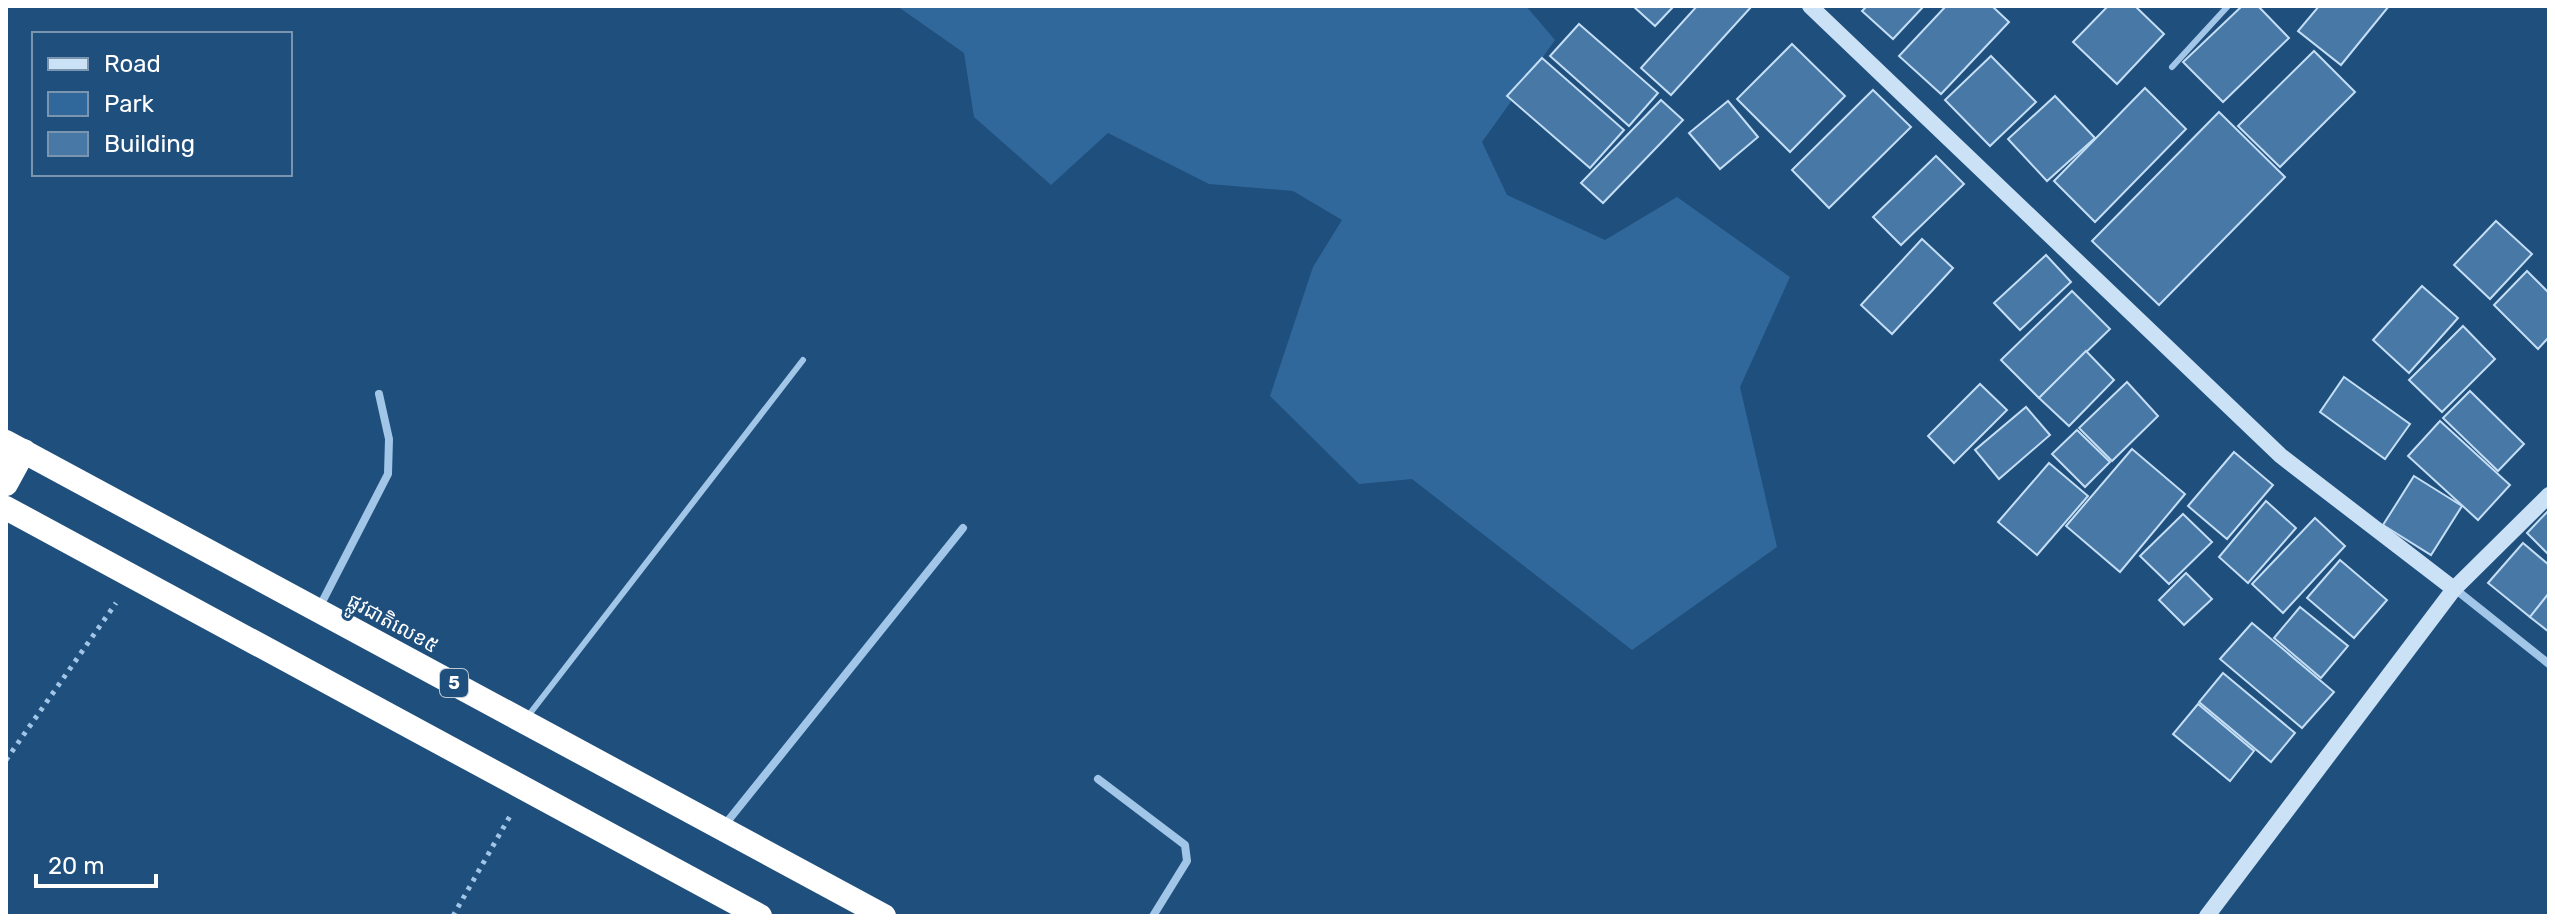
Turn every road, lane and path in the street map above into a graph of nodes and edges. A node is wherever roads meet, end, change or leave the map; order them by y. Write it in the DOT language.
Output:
graph roads {
  1 [pos="1810,6"];
  2 [pos="2228,6"];
  3 [pos="2172,67"];
  4 [pos="803,360"];
  5 [pos="379,394"];
  6 [pos="15,446"];
  7 [pos="6,484"];
  8 [pos="2549,495"];
  9 [pos="6,508"];
  10 [pos="963,528"];
  11 [pos="133,579"];
  12 [pos="2454,589"];
  13 [pos="319,609"];
  14 [pos="2549,664"];
  15 [pos="524,722"];
  16 [pos="6,760"];
  17 [pos="1098,779"];
  18 [pos="525,790"];
  19 [pos="723,828"];
  20 [pos="453,916"];
  21 [pos="760,916"];
  22 [pos="884,916"];
  23 [pos="1153,916"];
  24 [pos="2207,916"];
  1 -- 12 [label="street"];
  2 -- 3 [label="lane"];
  4 -- 15 [label="lane"];
  5 -- 13 [label="street"];
  6 -- 7 [label="highway"];
  6 -- 13 [label="highway, ផ្លូវជាតិលេខ៥ / 5"];
  8 -- 12 [label="street"];
  9 -- 11 [label="highway"];
  10 -- 19 [label="street"];
  11 -- 16 [label="path"];
  11 -- 18 [label="highway"];
  12 -- 14 [label="street"];
  12 -- 24 [label="street"];
  13 -- 15 [label="highway, ផ្លូវជាតិលេខ៥ / 5"];
  15 -- 19 [label="highway, ផ្លូវជាតិលេខ៥ / 5"];
  17 -- 23 [label="street"];
  18 -- 20 [label="path"];
  18 -- 21 [label="highway"];
  19 -- 22 [label="highway, ផ្លូវជាតិលេខ៥ / 5"];
}
